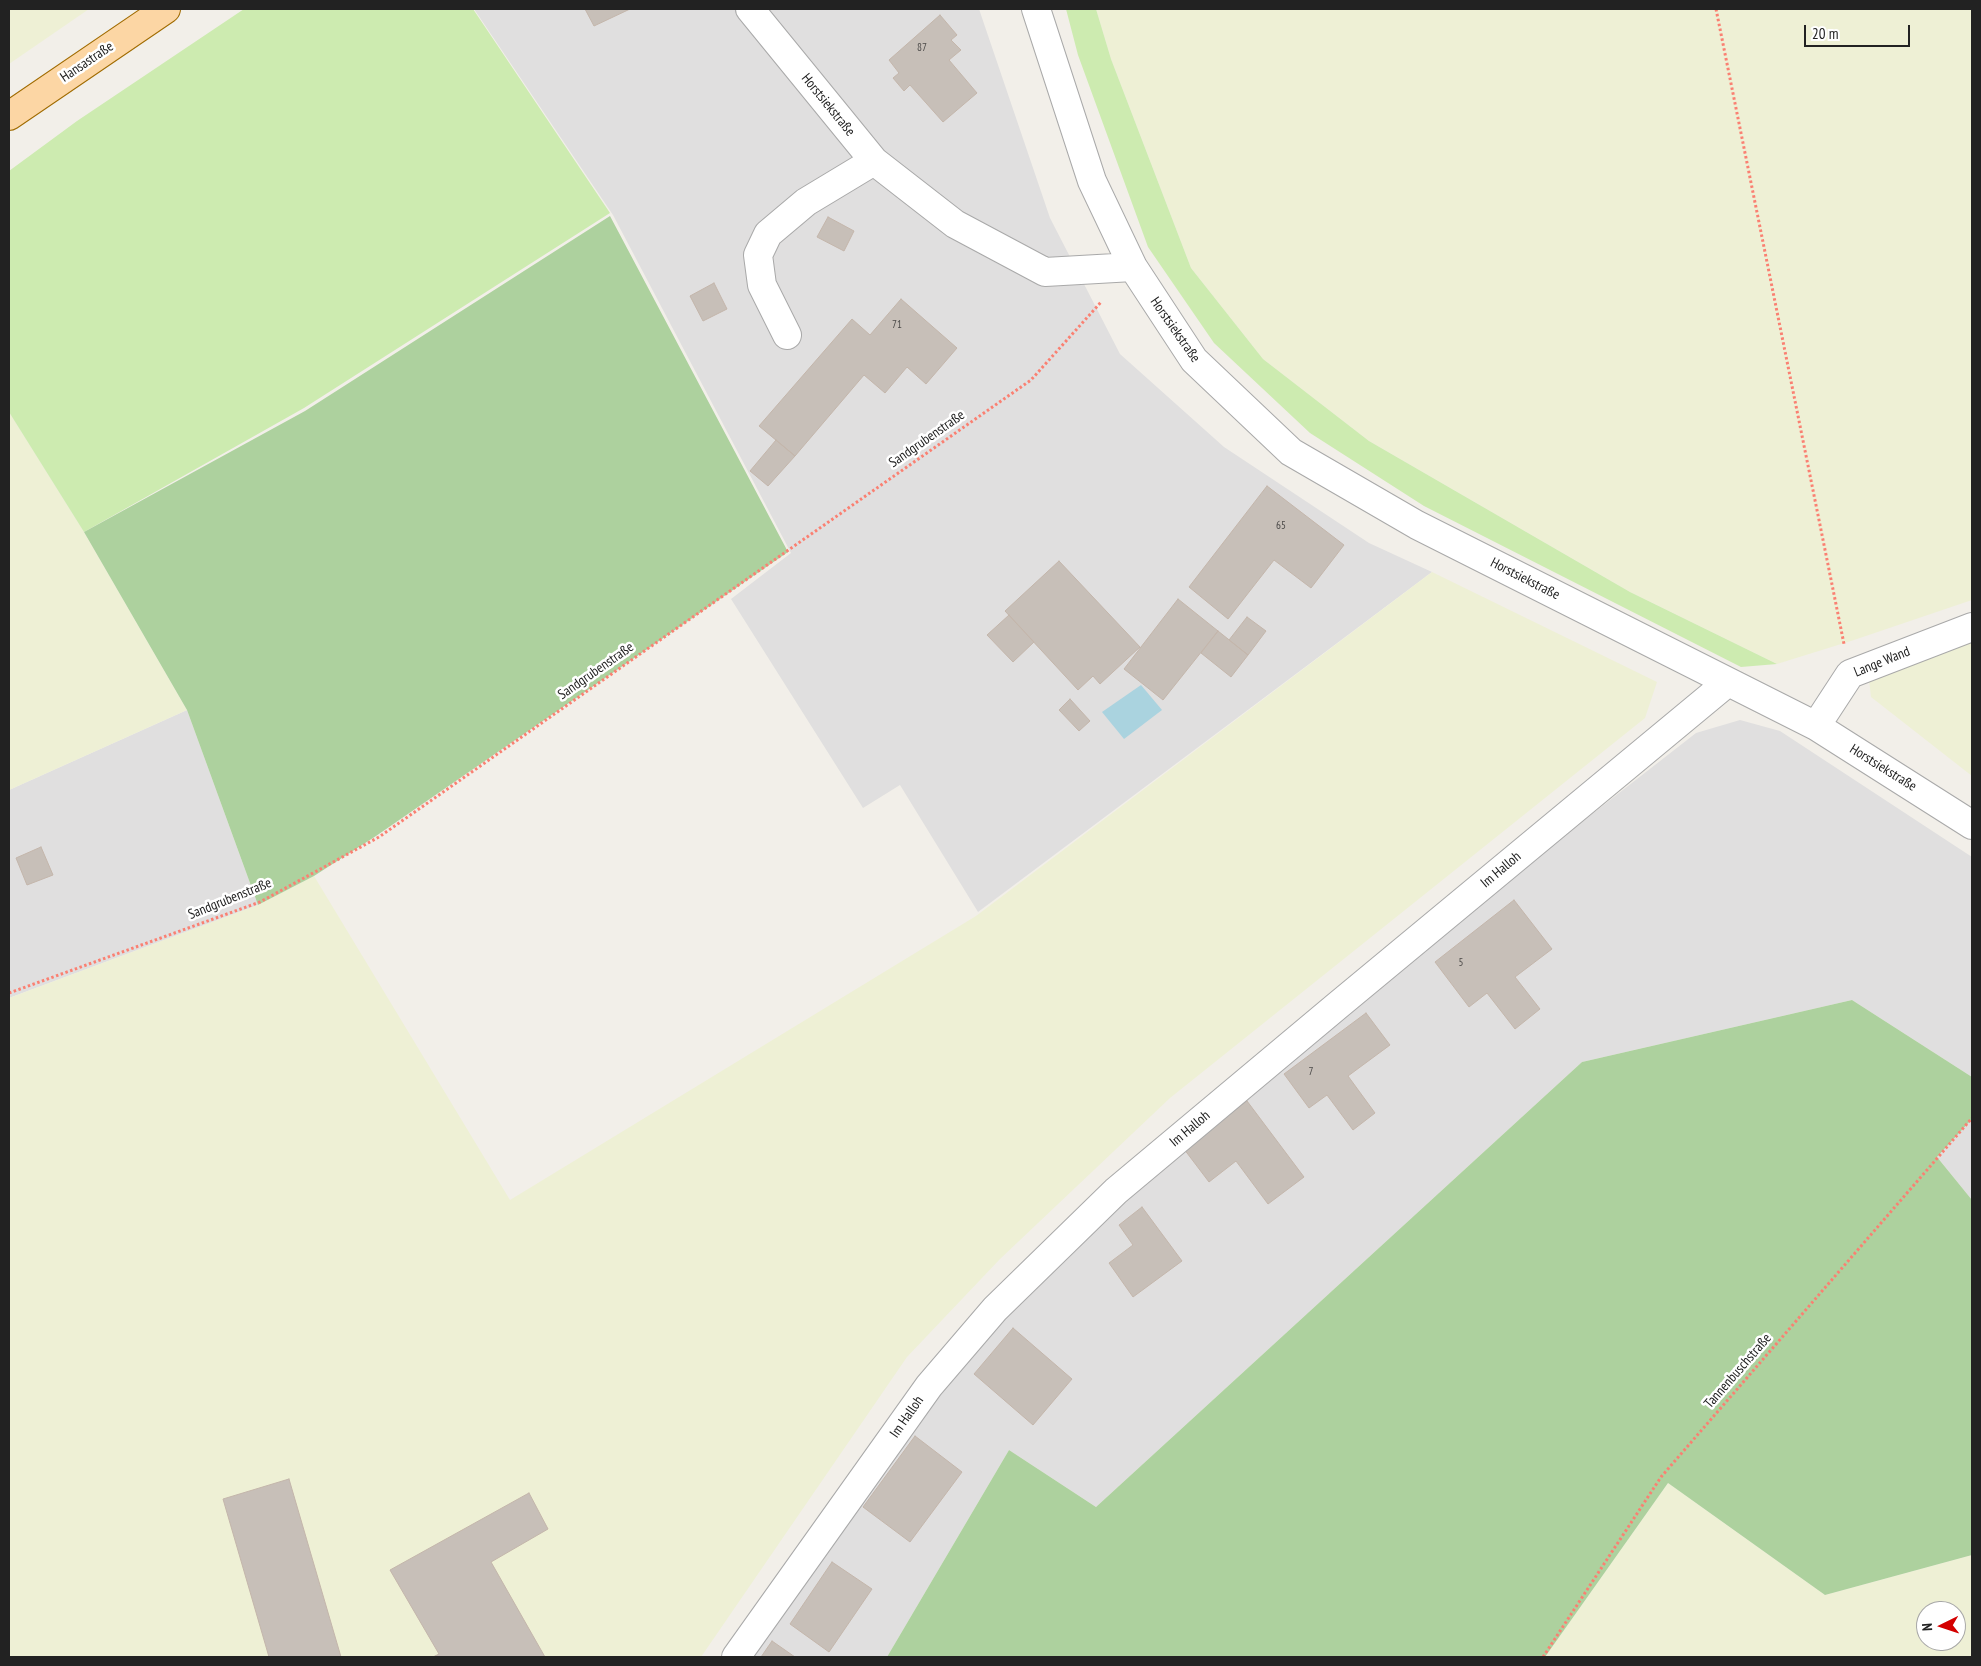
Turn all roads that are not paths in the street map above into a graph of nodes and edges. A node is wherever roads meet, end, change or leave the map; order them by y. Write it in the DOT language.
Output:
graph roads {
  1 [pos="166,9"];
  2 [pos="750,9"];
  3 [pos="1036,9"];
  4 [pos="9,116"];
  5 [pos="874,161"];
  6 [pos="1133,267"];
  7 [pos="787,335"];
  8 [pos="1972,627"];
  9 [pos="1728,682"];
  10 [pos="1816,726"];
  11 [pos="1972,825"];
  12 [pos="736,1657"];
  1 -- 4 [label="main road, Hansastraße"];
  2 -- 5 [label="street, Horstsiekstraße"];
  3 -- 6 [label="street, Horstsiekstraße"];
  5 -- 6 [label="street, Horstsiekstraße"];
  5 -- 7 [label="street"];
  6 -- 9 [label="street, Horstsiekstraße"];
  8 -- 10 [label="street, Lange Wand"];
  9 -- 10 [label="street, Horstsiekstraße"];
  9 -- 12 [label="street, Im Halloh"];
  10 -- 11 [label="street, Horstsiekstraße"];
}
